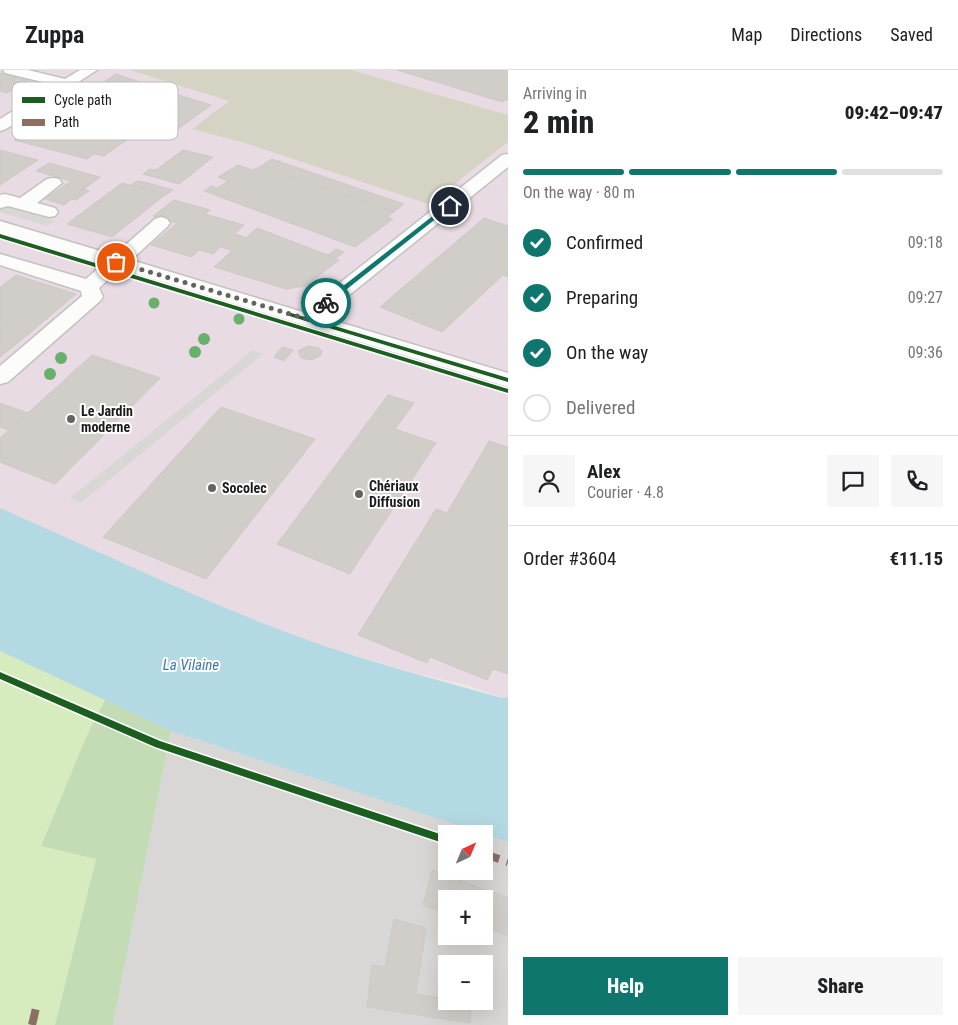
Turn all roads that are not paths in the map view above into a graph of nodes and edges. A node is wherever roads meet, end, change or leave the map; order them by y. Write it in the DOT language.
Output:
graph roads {
  1 [pos="10,70"];
  2 [pos="90,70"];
  3 [pos="60,82"];
  4 [pos="71,82"];
  5 [pos="12,119"];
  6 [pos="0,126"];
  7 [pos="508,159"];
  8 [pos="53,182"];
  9 [pos="0,203"];
  10 [pos="23,204"];
  11 [pos="49,212"];
  12 [pos="161,223"];
  13 [pos="0,227"];
  14 [pos="32,236"];
  15 [pos="1,260"];
  16 [pos="116,262"];
  17 [pos="89,287"];
  18 [pos="307,319"];
  19 [pos="0,377"];
  20 [pos="508,380"];
  1 -- 3 [label="street"];
  2 -- 4 [label="street"];
  5 -- 6 [label="street"];
  7 -- 18 [label="street"];
  8 -- 10 [label="street"];
  9 -- 10 [label="street"];
  10 -- 11 [label="street"];
  12 -- 16 [label="street"];
  13 -- 14 [label="street"];
  14 -- 15 [label="street"];
  14 -- 16 [label="street"];
  15 -- 17 [label="street"];
  16 -- 17 [label="street"];
  16 -- 18 [label="street"];
  17 -- 19 [label="street"];
  18 -- 20 [label="street"];
}
